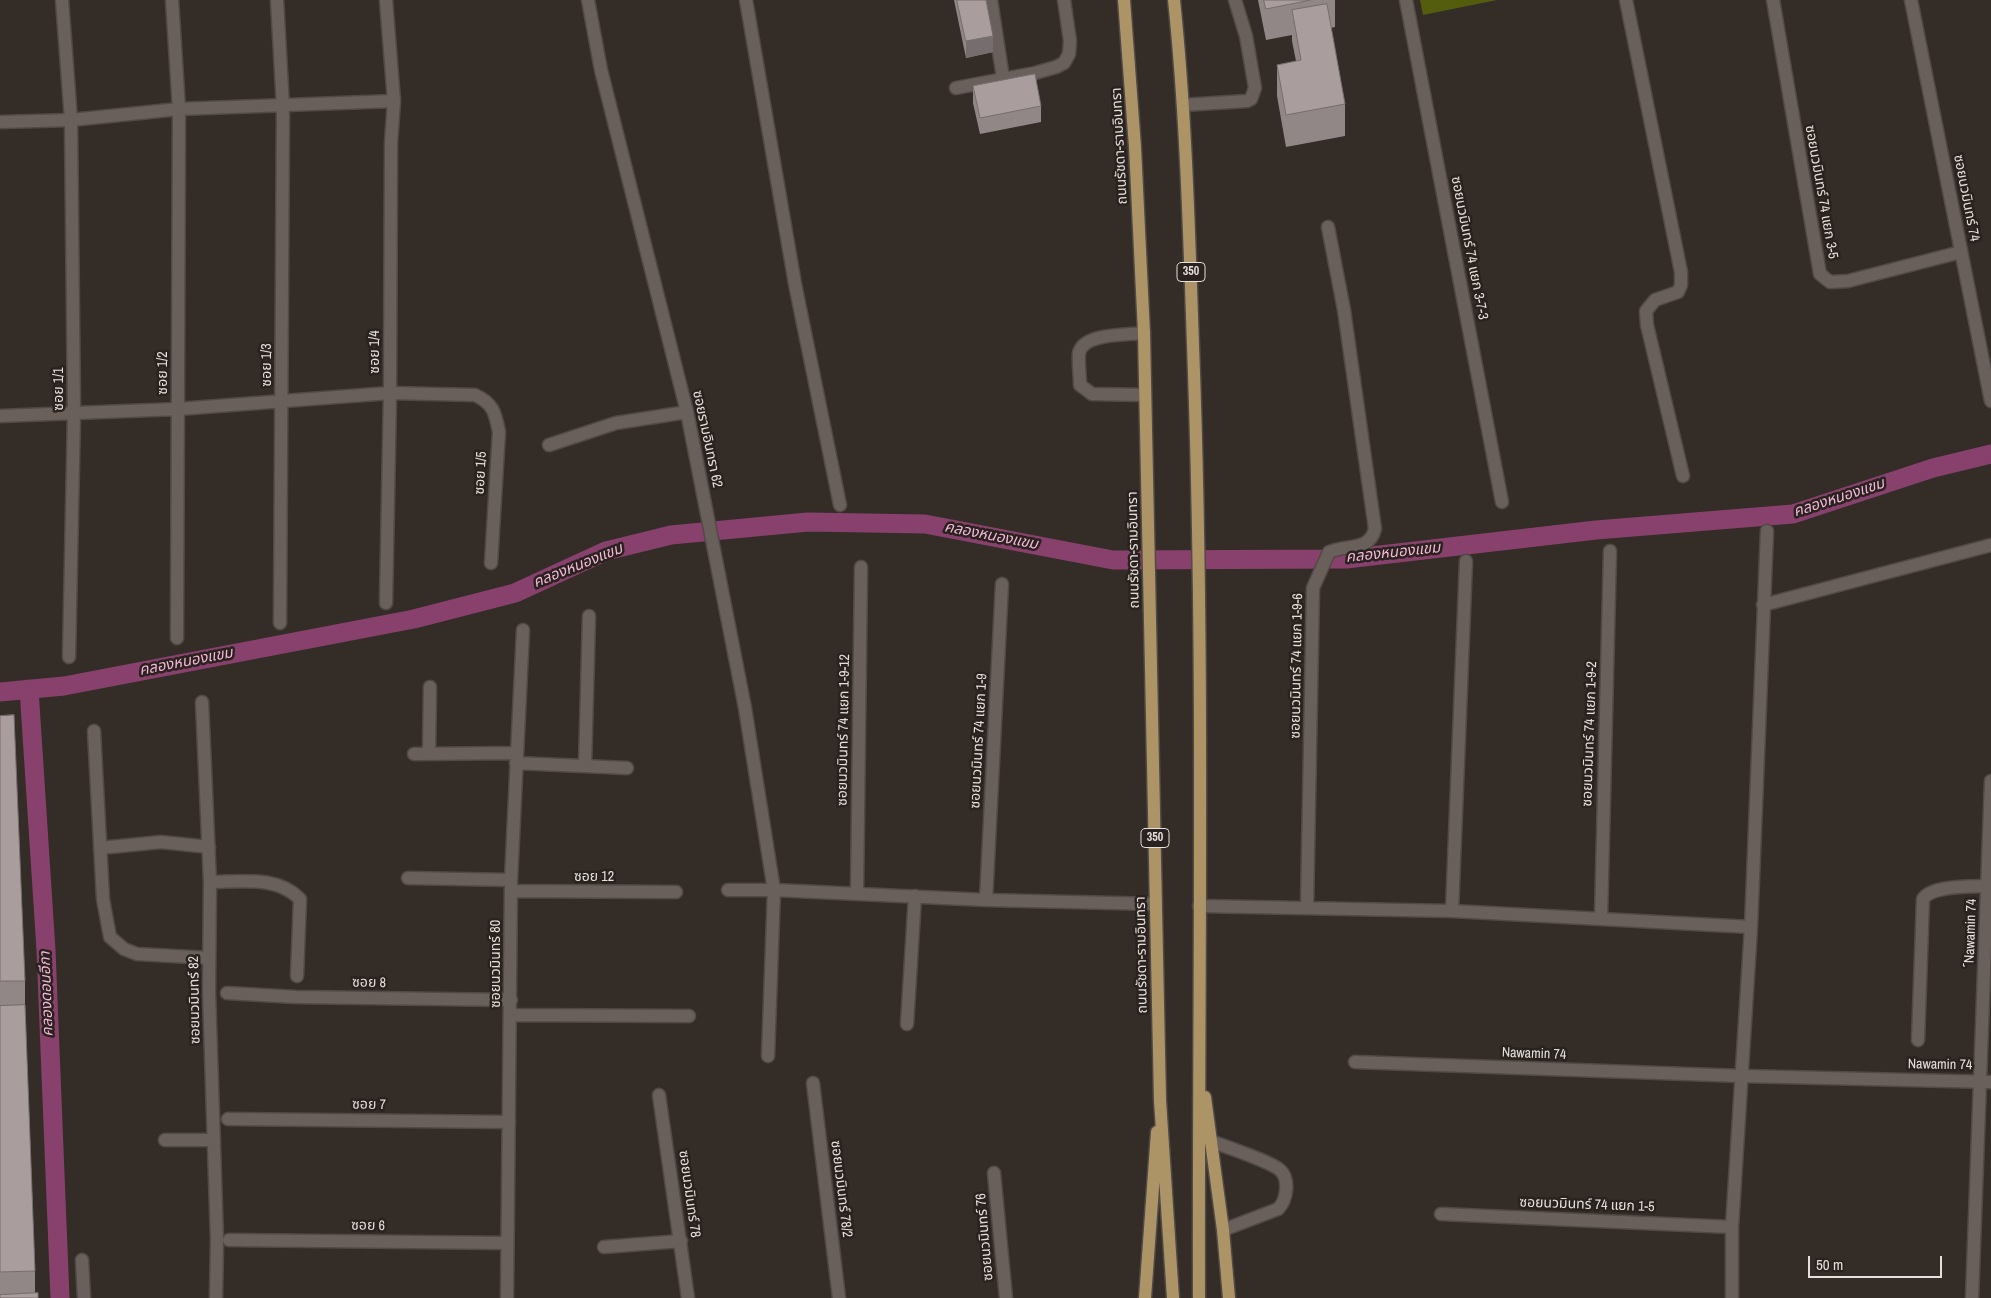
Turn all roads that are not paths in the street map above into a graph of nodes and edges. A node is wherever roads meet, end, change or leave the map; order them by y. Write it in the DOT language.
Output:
graph roads {
  1 [pos="62,0"];
  2 [pos="172,0"];
  3 [pos="277,0"];
  4 [pos="386,0"];
  5 [pos="588,0"];
  6 [pos="746,0"];
  7 [pos="991,0"];
  8 [pos="1064,0"];
  9 [pos="1124,0"];
  10 [pos="1174,0"];
  11 [pos="1235,0"];
  12 [pos="1406,0"];
  13 [pos="1626,0"];
  14 [pos="1773,0"];
  15 [pos="1911,0"];
  16 [pos="1004,78"];
  17 [pos="956,88"];
  18 [pos="394,101"];
  19 [pos="1183,105"];
  20 [pos="284,107"];
  21 [pos="179,109"];
  22 [pos="71,120"];
  23 [pos="0,122"];
  24 [pos="1328,227"];
  25 [pos="1961,252"];
  26 [pos="1144,333"];
  27 [pos="1988,367"];
  28 [pos="390,393"];
  29 [pos="1145,395"];
  30 [pos="282,400"];
  31 [pos="1991,401"];
  32 [pos="178,409"];
  33 [pos="687,412"];
  34 [pos="74,413"];
  35 [pos="0,416"];
  36 [pos="549,445"];
  37 [pos="1683,476"];
  38 [pos="1502,502"];
  39 [pos="840,505"];
  40 [pos="1767,531"];
  41 [pos="1991,545"];
  42 [pos="1610,550"];
  43 [pos="1466,561"];
  44 [pos="491,563"];
  45 [pos="861,567"];
  46 [pos="1002,584"];
  47 [pos="386,603"];
  48 [pos="1763,605"];
  49 [pos="589,616"];
  50 [pos="280,623"];
  51 [pos="523,630"];
  52 [pos="176,638"];
  53 [pos="69,658"];
  54 [pos="430,687"];
  55 [pos="202,702"];
  56 [pos="94,731"];
  57 [pos="414,754"];
  58 [pos="429,754"];
  59 [pos="516,758"];
  60 [pos="585,766"];
  61 [pos="627,768"];
  62 [pos="1991,781"];
  63 [pos="209,847"];
  64 [pos="100,848"];
  65 [pos="408,878"];
  66 [pos="210,882"];
  67 [pos="511,885"];
  68 [pos="1988,886"];
  69 [pos="728,890"];
  70 [pos="774,890"];
  71 [pos="676,892"];
  72 [pos="857,893"];
  73 [pos="915,896"];
  74 [pos="986,900"];
  75 [pos="1156,904"];
  76 [pos="1200,906"];
  77 [pos="1307,907"];
  78 [pos="1452,911"];
  79 [pos="1600,918"];
  80 [pos="1752,926"];
  81 [pos="209,958"];
  82 [pos="297,976"];
  83 [pos="227,993"];
  84 [pos="511,1000"];
  85 [pos="511,1015"];
  86 [pos="689,1016"];
  87 [pos="907,1024"];
  88 [pos="1918,1040"];
  89 [pos="1198,1055"];
  90 [pos="768,1056"];
  91 [pos="1355,1062"];
  92 [pos="1742,1076"];
  93 [pos="1985,1081"];
  94 [pos="813,1083"];
  95 [pos="659,1095"];
  96 [pos="1160,1100"];
  97 [pos="228,1119"];
  98 [pos="509,1122"];
  99 [pos="165,1140"];
  100 [pos="214,1140"];
  101 [pos="1211,1141"];
  102 [pos="994,1174"];
  103 [pos="1441,1214"];
  104 [pos="1732,1227"];
  105 [pos="1223,1230"];
  106 [pos="229,1240"];
  107 [pos="681,1241"];
  108 [pos="507,1242"];
  109 [pos="604,1247"];
  110 [pos="82,1260"];
  111 [pos="84,1298"];
  112 [pos="216,1298"];
  113 [pos="507,1298"];
  114 [pos="688,1298"];
  115 [pos="839,1298"];
  116 [pos="1006,1298"];
  117 [pos="1145,1298"];
  118 [pos="1173,1298"];
  119 [pos="1199,1298"];
  120 [pos="1229,1298"];
  121 [pos="1732,1298"];
  122 [pos="1972,1298"];
  1 -- 22 [label="street, ซอย 1/1"];
  2 -- 21 [label="street, ซอย 1/2"];
  3 -- 20 [label="street, ซอย 1/3"];
  4 -- 18 [label="street, ซอย 1/4"];
  5 -- 33 [label="street, ซอยรามอินทรา 62"];
  6 -- 39 [label="street"];
  7 -- 16 [label="street"];
  8 -- 16 [label="street"];
  9 -- 26 [label="main road, ถนนรัชดา-รามอินทรา / 350"];
  10 -- 19 [label="main road, 350"];
  11 -- 19 [label="street"];
  12 -- 38 [label="street, ซอยนวมินทร์ 74 แยก 3-7-3"];
  13 -- 37 [label="street"];
  14 -- 25 [label="street, ซอยนวมินทร์ 74 แยก 3-5"];
  15 -- 25 [label="street, ซอยนวมินทร์ 74"];
  16 -- 17 [label="street"];
  18 -- 20 [label="street"];
  18 -- 28 [label="street, ซอย 1/4"];
  19 -- 76 [label="main road, 350"];
  20 -- 21 [label="street"];
  20 -- 30 [label="street, ซอย 1/3"];
  21 -- 22 [label="street"];
  21 -- 32 [label="street, ซอย 1/2"];
  22 -- 23 [label="street"];
  22 -- 34 [label="street, ซอย 1/1"];
  24 -- 77 [label="street, ซอยนวมินทร์ 74 แยก 1-9-6"];
  25 -- 27 [label="street, ซอยนวมินทร์ 74"];
  26 -- 29 [label="main road, ถนนรัชดา-รามอินทรา / 350"];
  26 -- 29 [label="street"];
  27 -- 31 [label="street, ซอยนวมินทร์ 74"];
  28 -- 30 [label="street"];
  28 -- 44 [label="street, ซอย 1/5"];
  28 -- 47 [label="street, ซอย 1/4"];
  29 -- 75 [label="main road, ถนนรัชดา-รามอินทรา / 350"];
  30 -- 32 [label="street"];
  30 -- 50 [label="street, ซอย 1/3"];
  32 -- 34 [label="street"];
  32 -- 52 [label="street, ซอย 1/2"];
  33 -- 36 [label="street"];
  33 -- 70 [label="street, ซอยรามอินทรา 62"];
  34 -- 35 [label="street"];
  34 -- 53 [label="street, ซอย 1/1"];
  40 -- 48 [label="street"];
  41 -- 48 [label="street"];
  42 -- 79 [label="street, ซอยนวมินทร์ 74 แยก 1-9-2"];
  43 -- 78 [label="street"];
  45 -- 72 [label="street, ซอยนวมินทร์ 74 แยก 1-9-12"];
  46 -- 74 [label="street, ซอยนวมินทร์ 74 แยก 1-9"];
  48 -- 80 [label="street"];
  49 -- 60 [label="street"];
  51 -- 59 [label="street, ซอยนวมินทร์ 80"];
  54 -- 58 [label="street"];
  55 -- 63 [label="street, ซอยนวมินทร์ 82"];
  56 -- 64 [label="street"];
  57 -- 58 [label="street"];
  58 -- 59 [label="street"];
  59 -- 60 [label="street"];
  59 -- 67 [label="street, ซอยนวมินทร์ 80"];
  60 -- 61 [label="street"];
  62 -- 68 [label="street, ์Nawamin 74"];
  63 -- 64 [label="street"];
  63 -- 66 [label="street, ซอยนวมินทร์ 82"];
  64 -- 81 [label="street"];
  65 -- 67 [label="street, ซอย 12"];
  66 -- 81 [label="street, ซอยนวมินทร์ 82"];
  66 -- 82 [label="street"];
  67 -- 71 [label="street, ซอย 12"];
  67 -- 84 [label="street, ซอยนวมินทร์ 80"];
  68 -- 88 [label="street"];
  68 -- 93 [label="street, ์Nawamin 74"];
  69 -- 70 [label="street"];
  70 -- 72 [label="street"];
  70 -- 90 [label="street, ซอยรามอินทรา 62"];
  72 -- 73 [label="street"];
  73 -- 74 [label="street"];
  73 -- 87 [label="street"];
  74 -- 75 [label="street"];
  75 -- 96 [label="main road, ถนนรัชดา-รามอินทรา / 350"];
  76 -- 77 [label="street"];
  76 -- 89 [label="main road, 350"];
  77 -- 78 [label="street"];
  78 -- 79 [label="street"];
  79 -- 80 [label="street"];
  80 -- 92 [label="street"];
  81 -- 100 [label="street, ซอยนวมินทร์ 82"];
  83 -- 84 [label="street, ซอย 8"];
  84 -- 85 [label="street, ซอยนวมินทร์ 80"];
  85 -- 86 [label="street"];
  85 -- 98 [label="street, ซอยนวมินทร์ 80"];
  89 -- 101 [label="main road, 350"];
  89 -- 119 [label="main road, 350"];
  91 -- 92 [label="street, Nawamin 74"];
  92 -- 93 [label="street, Nawamin 74"];
  92 -- 104 [label="street"];
  93 -- 122 [label="street, Nawamin 74"];
  94 -- 115 [label="street, ซอยนวมินทร์ 78/2"];
  95 -- 107 [label="street, ซอยนวมินทร์ 78"];
  96 -- 117 [label="main road, ถนนรัชดา-รามอินทรา / 350"];
  96 -- 118 [label="main road, ถนนรัชดา-รามอินทรา / 350"];
  97 -- 98 [label="street, ซอย 7"];
  98 -- 108 [label="street, ซอยนวมินทร์ 80"];
  99 -- 100 [label="street"];
  100 -- 112 [label="street, ซอยนวมินทร์ 82"];
  101 -- 105 [label="main road, 350"];
  101 -- 105 [label="street"];
  102 -- 116 [label="street, ซอยนวมินทร์ 76"];
  103 -- 104 [label="street, ซอยนวมินทร์ 74 แยก 1-5"];
  104 -- 121 [label="street"];
  105 -- 120 [label="main road, 350"];
  106 -- 108 [label="street, ซอย 6"];
  107 -- 109 [label="street"];
  107 -- 114 [label="street, ซอยนวมินทร์ 78"];
  108 -- 113 [label="street, ซอยนวมินทร์ 80"];
  110 -- 111 [label="street"];
}
